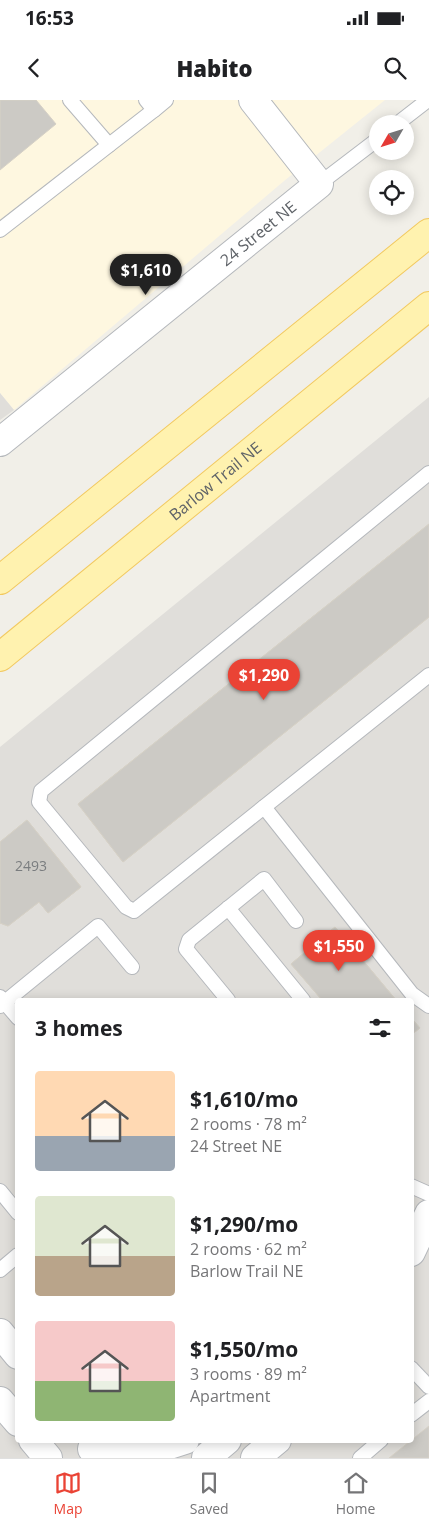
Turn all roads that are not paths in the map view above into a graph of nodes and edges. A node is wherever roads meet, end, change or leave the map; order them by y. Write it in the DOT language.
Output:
graph roads {
  1 [pos="70,100"];
  2 [pos="166,100"];
  3 [pos="253,100"];
  4 [pos="428,100"];
  5 [pos="150,105"];
  6 [pos="409,115"];
  7 [pos="109,145"];
  8 [pos="369,146"];
  9 [pos="319,184"];
  10 [pos="0,230"];
  11 [pos="429,233"];
  12 [pos="429,306"];
  13 [pos="0,442"];
  14 [pos="429,473"];
  15 [pos="0,580"];
  16 [pos="0,657"];
  17 [pos="429,675"];
  18 [pos="264,807"];
  19 [pos="228,908"];
  20 [pos="296,921"];
  21 [pos="132,967"];
  22 [pos="226,998"];
  23 [pos="301,998"];
  24 [pos="2,1002"];
  25 [pos="429,1006"];
  26 [pos="15,1015"];
  27 [pos="414,1187"];
  28 [pos="0,1191"];
  29 [pos="429,1194"];
  30 [pos="15,1209"];
  31 [pos="429,1214"];
  32 [pos="414,1246"];
  33 [pos="15,1258"];
  34 [pos="0,1270"];
  35 [pos="0,1333"];
  36 [pos="15,1351"];
  37 [pos="414,1371"];
  38 [pos="429,1387"];
  39 [pos="0,1401"];
  40 [pos="429,1401"];
  41 [pos="414,1413"];
  42 [pos="15,1418"];
  43 [pos="36,1443"];
  44 [pos="176,1443"];
  45 [pos="224,1443"];
  46 [pos="273,1443"];
  47 [pos="378,1443"];
  48 [pos="92,1449"];
  49 [pos="48,1458"];
  50 [pos="206,1458"];
  51 [pos="255,1458"];
  52 [pos="360,1458"];
  1 -- 7 [label="lane"];
  2 -- 5 [label="lane"];
  3 -- 9 [label="street"];
  4 -- 6 [label="lane"];
  5 -- 7 [label="lane"];
  7 -- 10 [label="lane"];
  8 -- 9 [label="lane, 24 Street NE"];
  9 -- 13 [label="street, 24 Street NE"];
  11 -- 15 [label="main road"];
  12 -- 16 [label="main road, Barlow Trail NE"];
  14 -- 18 [label="lane"];
  17 -- 18 [label="lane"];
  18 -- 25 [label="lane"];
  19 -- 20 [label="lane"];
  19 -- 22 [label="lane"];
  19 -- 23 [label="lane"];
  21 -- 24 [label="lane"];
  24 -- 26 [label="lane"];
  27 -- 29 [label="lane"];
  28 -- 30 [label="lane"];
  31 -- 32 [label="street"];
  33 -- 34 [label="lane"];
  35 -- 36 [label="street"];
  37 -- 38 [label="lane"];
  39 -- 42 [label="street"];
  40 -- 41 [label="lane"];
  43 -- 49 [label="street"];
  44 -- 48 [label="street"];
  45 -- 50 [label="street"];
  46 -- 51 [label="street"];
  47 -- 52 [label="lane"];
}
